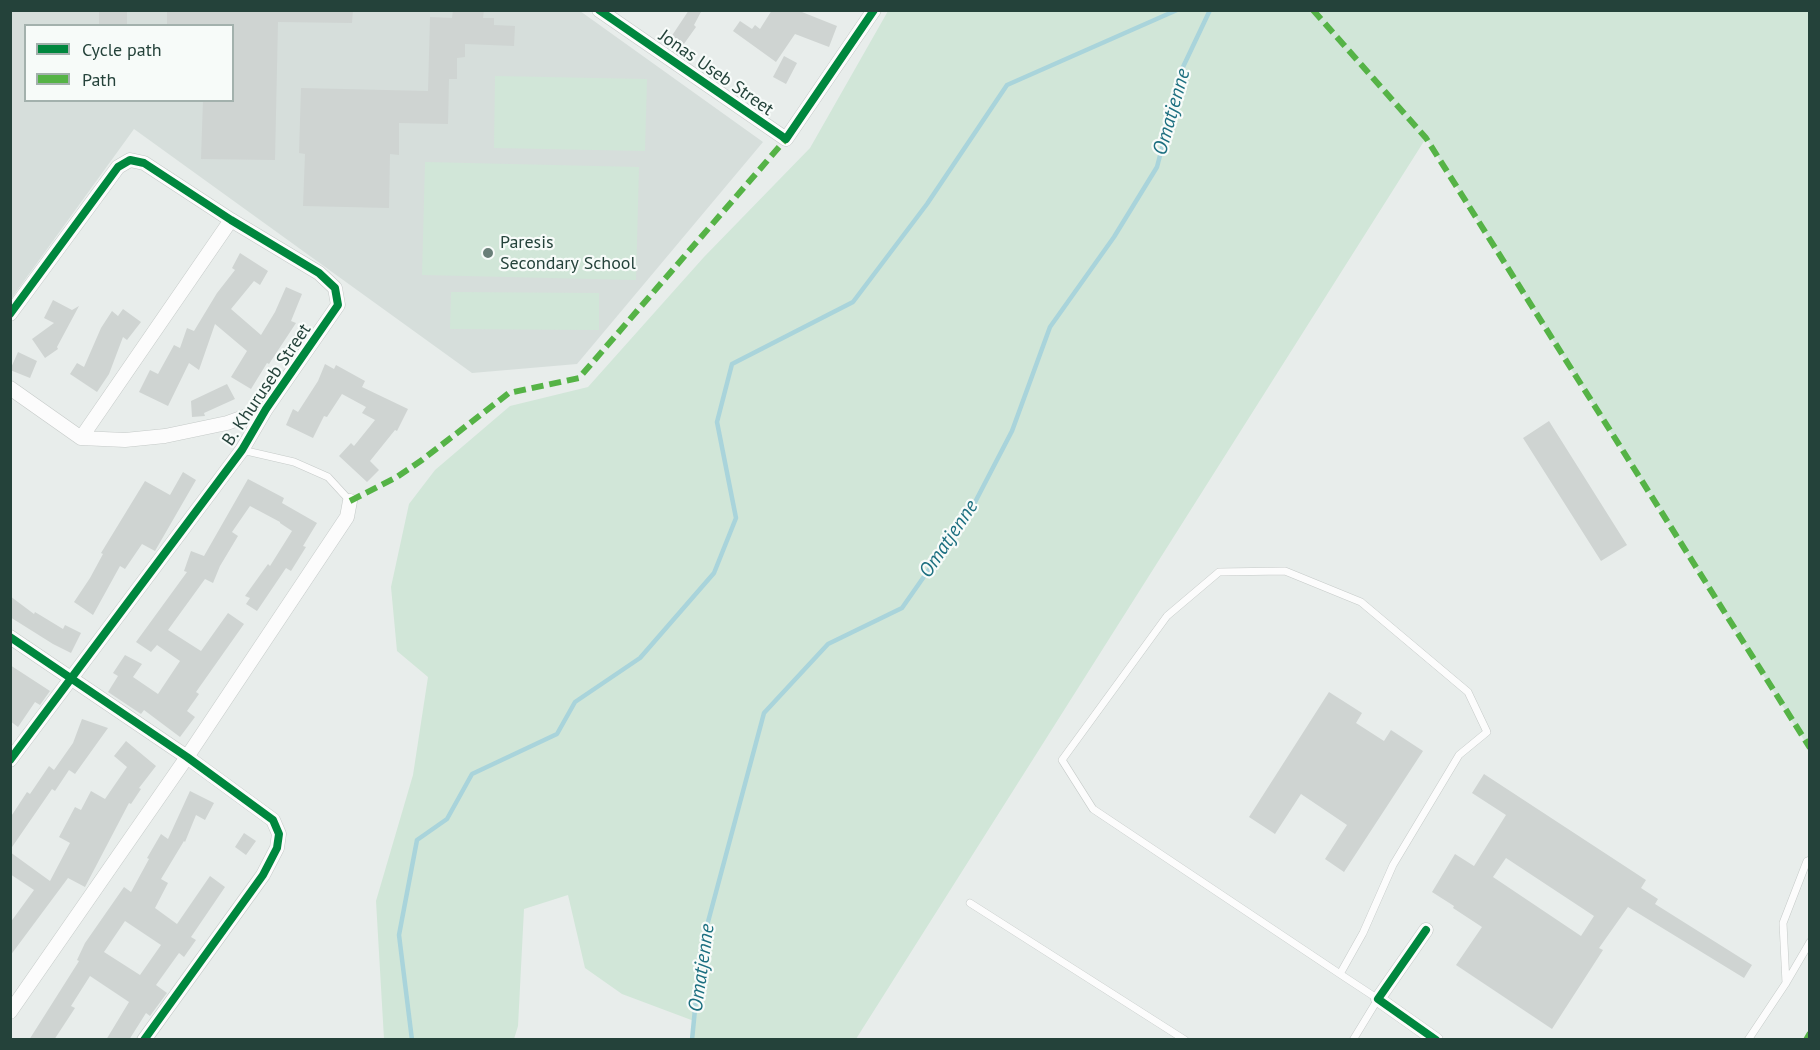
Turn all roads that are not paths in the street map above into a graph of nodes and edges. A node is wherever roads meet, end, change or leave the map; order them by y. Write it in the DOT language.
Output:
graph roads {
  1 [pos="599,10"];
  2 [pos="874,10"];
  3 [pos="231,220"];
  4 [pos="10,314"];
  5 [pos="10,388"];
  6 [pos="266,409"];
  7 [pos="81,438"];
  8 [pos="242,450"];
  9 [pos="350,501"];
  10 [pos="10,637"];
  11 [pos="72,678"];
  12 [pos="187,757"];
  13 [pos="10,760"];
  14 [pos="1809,861"];
  15 [pos="970,903"];
  16 [pos="1426,930"];
  17 [pos="1809,942"];
  18 [pos="1340,974"];
  19 [pos="1786,983"];
  20 [pos="1378,999"];
  21 [pos="10,1012"];
  22 [pos="144,1040"];
  23 [pos="1185,1040"];
  24 [pos="1353,1040"];
  25 [pos="1436,1040"];
  26 [pos="1749,1040"];
  1 -- 2 [label="street, Jonas Useb Street"];
  3 -- 4 [label="street, B. Khuruseb Street"];
  3 -- 6 [label="street, B. Khuruseb Street"];
  3 -- 7 [label="street"];
  5 -- 7 [label="street"];
  6 -- 7 [label="street"];
  6 -- 8 [label="street, B. Khuruseb Street"];
  8 -- 9 [label="lane"];
  8 -- 11 [label="street, B. Khuruseb Street"];
  9 -- 12 [label="street"];
  10 -- 11 [label="street"];
  11 -- 12 [label="street"];
  11 -- 13 [label="street, B. Khuruseb Street"];
  12 -- 21 [label="street"];
  12 -- 22 [label="street"];
  14 -- 19 [label="lane"];
  15 -- 23 [label="lane"];
  16 -- 20 [label="street"];
  17 -- 19 [label="lane"];
  18 -- 18 [label="lane"];
  18 -- 20 [label="lane"];
  19 -- 26 [label="lane"];
  20 -- 24 [label="lane"];
  20 -- 25 [label="street"];
}
